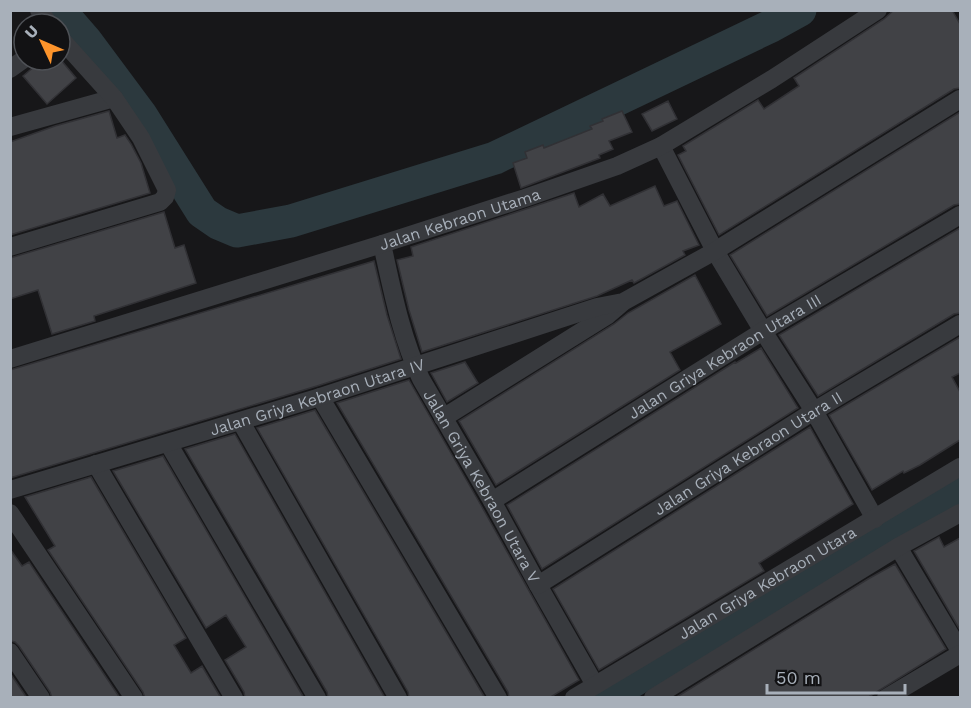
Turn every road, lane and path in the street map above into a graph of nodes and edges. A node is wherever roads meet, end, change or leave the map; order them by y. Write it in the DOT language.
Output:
graph roads {
  1 [pos="878,10"];
  2 [pos="72,51"];
  3 [pos="114,98"];
  4 [pos="960,99"];
  5 [pos="10,127"];
  6 [pos="661,146"];
  7 [pos="960,215"];
  8 [pos="382,244"];
  9 [pos="10,247"];
  10 [pos="715,251"];
  11 [pos="623,302"];
  12 [pos="960,324"];
  13 [pos="763,331"];
  14 [pos="10,359"];
  15 [pos="415,366"];
  16 [pos="320,397"];
  17 [pos="814,411"];
  18 [pos="443,418"];
  19 [pos="241,422"];
  20 [pos="168,443"];
  21 [pos="96,464"];
  22 [pos="960,467"];
  23 [pos="10,490"];
  24 [pos="492,501"];
  25 [pos="10,513"];
  26 [pos="960,513"];
  27 [pos="875,519"];
  28 [pos="898,547"];
  29 [pos="538,585"];
  30 [pos="10,651"];
  31 [pos="960,653"];
  32 [pos="595,685"];
  33 [pos="41,698"];
  34 [pos="134,698"];
  35 [pos="234,698"];
  36 [pos="317,698"];
  37 [pos="398,698"];
  38 [pos="498,698"];
  39 [pos="574,698"];
  40 [pos="654,698"];
  41 [pos="886,698"];
  1 -- 6 [label="street, Jalan Kebraon Utama"];
  2 -- 3 [label="street"];
  3 -- 5 [label="street"];
  3 -- 9 [label="street"];
  4 -- 10 [label="street, Jalan Griya Kebraon Utara IV"];
  6 -- 8 [label="street, Jalan Kebraon Utama"];
  6 -- 10 [label="street"];
  7 -- 13 [label="street, Jalan Griya Kebraon Utara III"];
  8 -- 14 [label="street, Jalan Kebraon Utama"];
  8 -- 15 [label="street, Jalan Griya Kebraon Utara V"];
  10 -- 11 [label="street, Jalan Griya Kebraon Utara IV"];
  10 -- 13 [label="street"];
  11 -- 15 [label="street, Jalan Griya Kebraon Utara IV"];
  11 -- 18 [label="street, Jalan Griya Kebraon Utara IV"];
  12 -- 17 [label="street, Jalan Griya Kebraon Utara II"];
  13 -- 17 [label="street"];
  13 -- 24 [label="street, Jalan Griya Kebraon Utara III"];
  15 -- 16 [label="street, Jalan Griya Kebraon Utara IV"];
  15 -- 18 [label="street, Jalan Griya Kebraon Utara V"];
  16 -- 19 [label="street, Jalan Griya Kebraon Utara IV"];
  16 -- 38 [label="street"];
  17 -- 27 [label="street"];
  17 -- 29 [label="street, Jalan Griya Kebraon Utara II"];
  18 -- 24 [label="street, Jalan Griya Kebraon Utara V"];
  19 -- 20 [label="street, Jalan Griya Kebraon Utara IV"];
  19 -- 37 [label="street"];
  20 -- 21 [label="street, Jalan Griya Kebraon Utara IV"];
  20 -- 36 [label="street"];
  21 -- 23 [label="street, Jalan Griya Kebraon Utara IV"];
  21 -- 35 [label="street"];
  22 -- 27 [label="street, Jalan Griya Kebraon Utara"];
  24 -- 29 [label="street, Jalan Griya Kebraon Utara V"];
  25 -- 34 [label="street"];
  26 -- 28 [label="street"];
  27 -- 32 [label="street, Jalan Griya Kebraon Utara"];
  28 -- 31 [label="street"];
  28 -- 40 [label="street"];
  29 -- 32 [label="street, Jalan Griya Kebraon Utara V"];
  30 -- 33 [label="street"];
  31 -- 41 [label="street"];
  32 -- 39 [label="street, Jalan Griya Kebraon Utara"];
}
